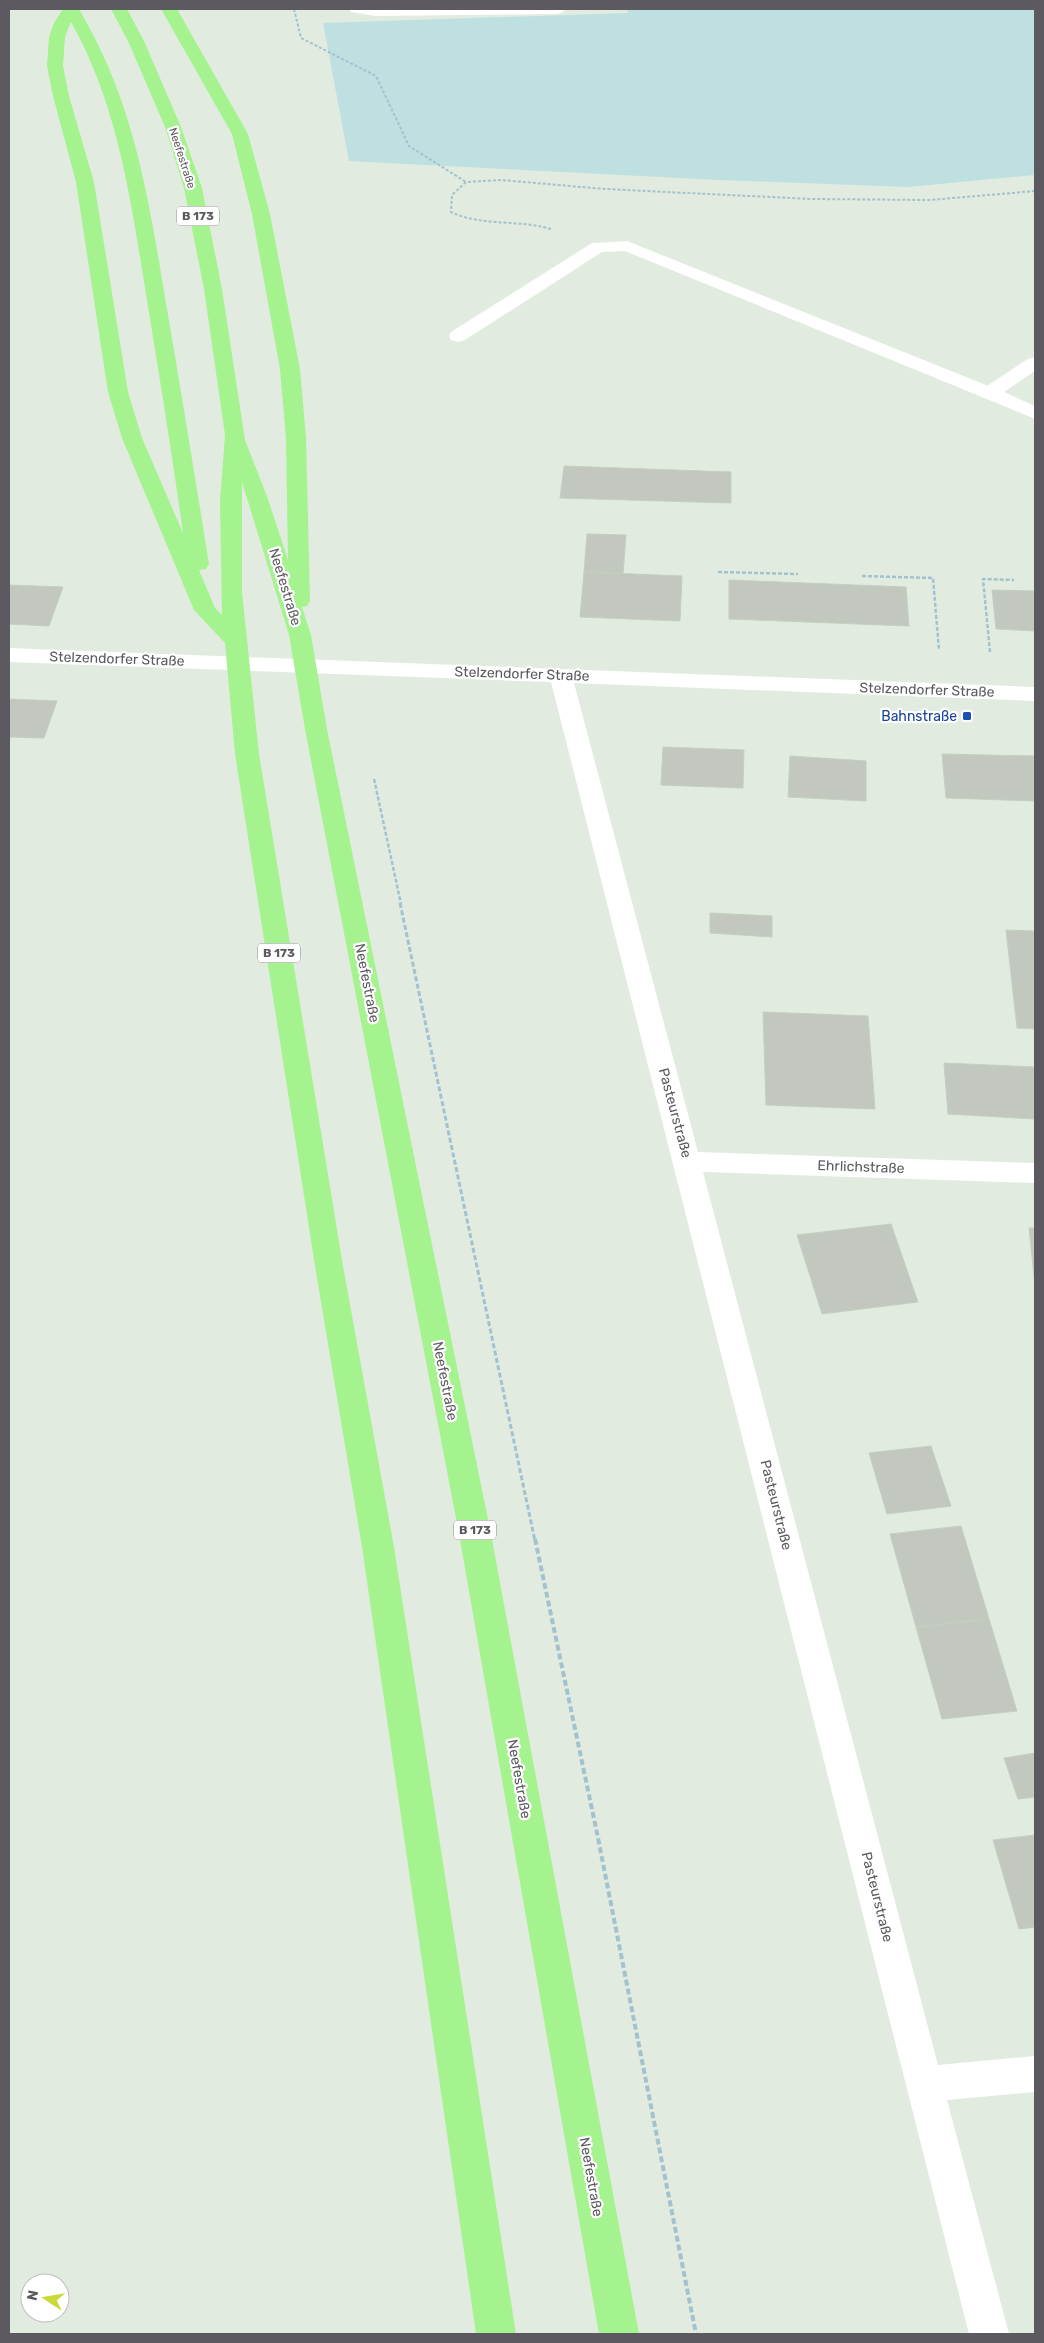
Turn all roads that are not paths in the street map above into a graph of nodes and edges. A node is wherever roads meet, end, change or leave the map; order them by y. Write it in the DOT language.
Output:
graph roads {
  1 [pos="71,9"];
  2 [pos="119,9"];
  3 [pos="357,9"];
  4 [pos="558,9"];
  5 [pos="173,11"];
  6 [pos="458,336"];
  7 [pos="1035,363"];
  8 [pos="989,393"];
  9 [pos="1035,413"];
  10 [pos="235,436"];
  11 [pos="205,610"];
  12 [pos="300,636"];
  13 [pos="234,640"];
  14 [pos="9,654"];
  15 [pos="561,676"];
  16 [pos="1035,694"];
  17 [pos="687,1162"];
  18 [pos="1035,1173"];
  19 [pos="1035,2074"];
  20 [pos="926,2084"];
  21 [pos="496,2334"];
  22 [pos="619,2334"];
  23 [pos="989,2334"];
  1 -- 11 [label="highway"];
  1 -- 11 [label="highway"];
  2 -- 10 [label="highway, Neefestraße / B 173"];
  3 -- 4 [label="street"];
  5 -- 12 [label="highway"];
  6 -- 8 [label="street"];
  7 -- 8 [label="street"];
  8 -- 9 [label="street"];
  10 -- 12 [label="highway, Neefestraße / B 173"];
  10 -- 13 [label="highway, Neefestraße / B 173"];
  11 -- 13 [label="highway"];
  12 -- 22 [label="highway, Neefestraße / B 173"];
  13 -- 21 [label="highway, Neefestraße / B 173"];
  14 -- 15 [label="street, Stelzendorfer Straße"];
  15 -- 16 [label="street, Stelzendorfer Straße"];
  15 -- 17 [label="street, Pasteurstraße"];
  17 -- 18 [label="street, Ehrlichstraße"];
  17 -- 20 [label="street, Pasteurstraße"];
  19 -- 20 [label="street"];
  20 -- 23 [label="street, Pasteurstraße"];
}
